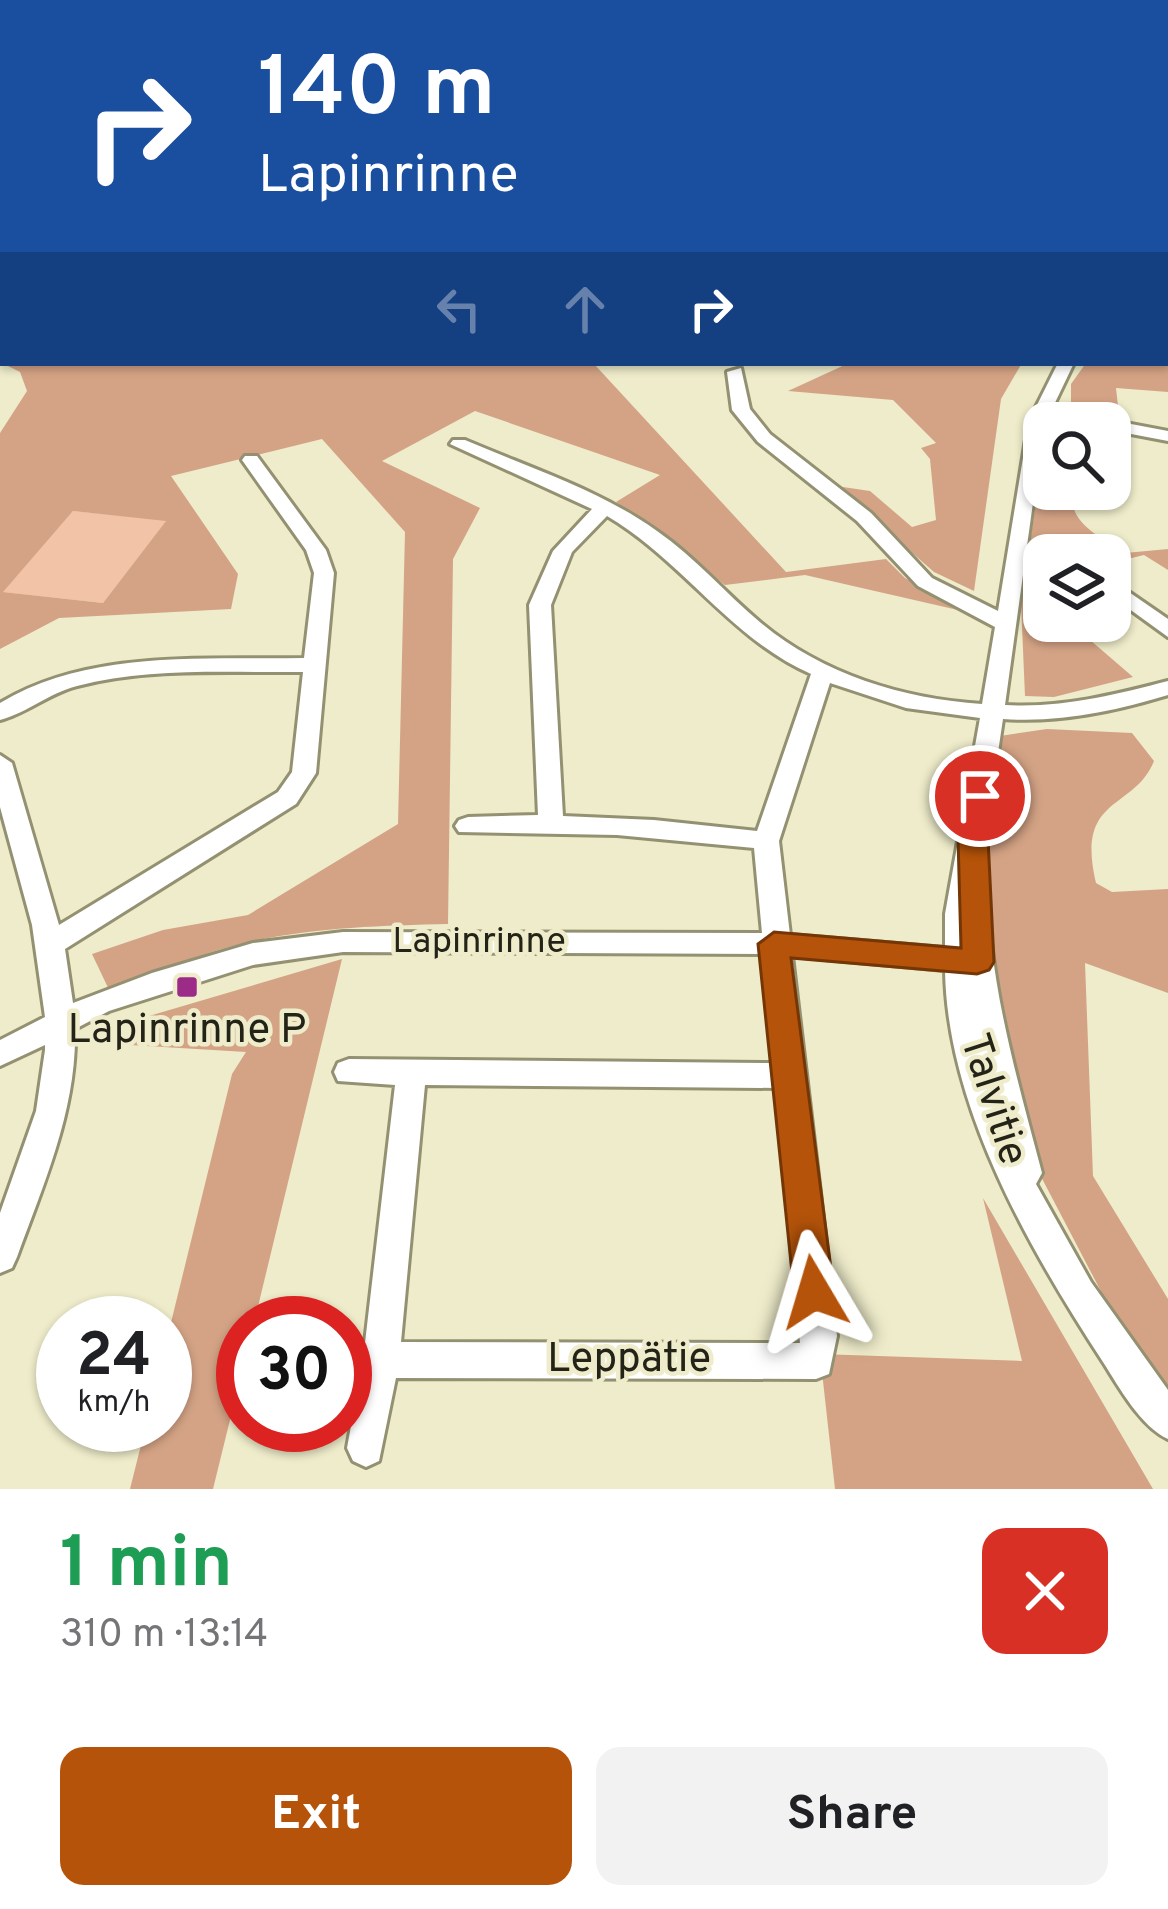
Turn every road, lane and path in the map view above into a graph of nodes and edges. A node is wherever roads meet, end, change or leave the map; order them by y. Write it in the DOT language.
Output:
graph roads {
  1 [pos="1065,366"];
  2 [pos="735,372"];
  3 [pos="1047,402"];
  4 [pos="1131,429"];
  5 [pos="1168,436"];
  6 [pos="459,444"];
  7 [pos="251,460"];
  8 [pos="604,509"];
  9 [pos="1024,510"];
  10 [pos="1131,601"];
  11 [pos="1004,622"];
  12 [pos="1168,630"];
  13 [pos="311,665"];
  14 [pos="820,676"];
  15 [pos="1168,688"];
  16 [pos="993,711"];
  17 [pos="0,713"];
  18 [pos="0,763"];
  19 [pos="551,822"];
  20 [pos="468,826"];
  21 [pos="766,841"];
  22 [pos="50,944"];
  23 [pos="774,944"];
  24 [pos="968,961"];
  25 [pos="57,1024"];
  26 [pos="0,1054"];
  27 [pos="349,1072"];
  28 [pos="411,1075"];
  29 [pos="788,1076"];
  30 [pos="0,1258"];
  31 [pos="381,1360"];
  32 [pos="372,1413"];
  33 [pos="1168,1420"];
  1 -- 3 [label="street, Talvitie"];
  2 -- 11 [label="street"];
  4 -- 5 [label="street"];
  6 -- 8 [label="street"];
  7 -- 13 [label="street"];
  8 -- 14 [label="street"];
  8 -- 19 [label="street"];
  9 -- 11 [label="street, Talvitie"];
  10 -- 12 [label="street"];
  11 -- 16 [label="street, Talvitie"];
  13 -- 17 [label="street"];
  13 -- 22 [label="street"];
  14 -- 16 [label="street"];
  14 -- 21 [label="street"];
  15 -- 16 [label="street"];
  16 -- 24 [label="street, Talvitie"];
  18 -- 22 [label="street"];
  19 -- 20 [label="street"];
  19 -- 21 [label="street"];
  21 -- 23 [label="street, Leppätie"];
  22 -- 25 [label="street"];
  23 -- 24 [label="street, Lapinrinne"];
  23 -- 25 [label="street, Lapinrinne"];
  23 -- 29 [label="street, Leppätie"];
  24 -- 33 [label="street, Talvitie"];
  25 -- 26 [label="street, Lapinrinne"];
  25 -- 30 [label="street"];
  27 -- 28 [label="street"];
  28 -- 29 [label="street"];
  28 -- 31 [label="street"];
  29 -- 31 [label="street, Leppätie"];
  31 -- 32 [label="street"];
}
